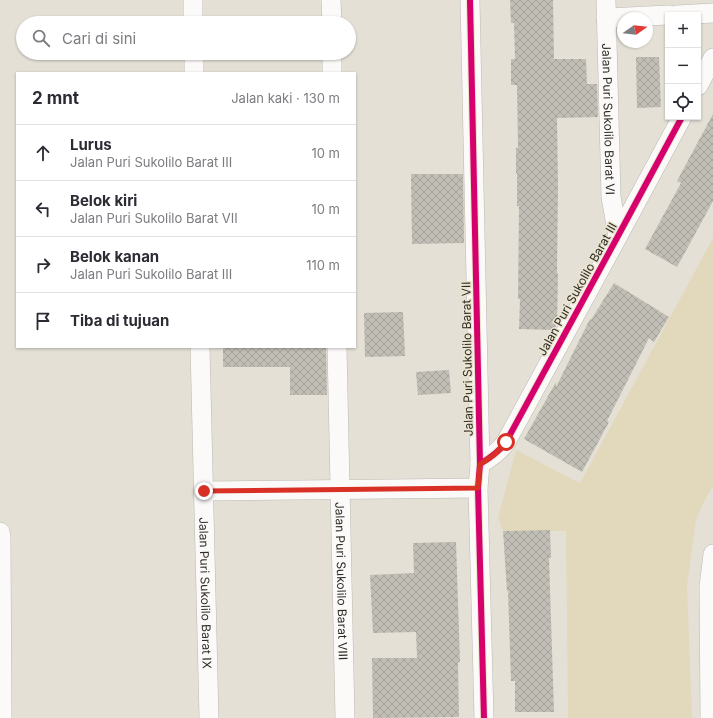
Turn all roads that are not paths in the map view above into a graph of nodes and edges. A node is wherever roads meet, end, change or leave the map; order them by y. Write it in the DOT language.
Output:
graph roads {
  1 [pos="192,0"];
  2 [pos="331,0"];
  3 [pos="470,0"];
  4 [pos="606,9"];
  5 [pos="713,13"];
  6 [pos="701,14"];
  7 [pos="665,15"];
  8 [pos="193,16"];
  9 [pos="332,16"];
  10 [pos="713,58"];
  11 [pos="194,60"];
  12 [pos="332,60"];
  13 [pos="194,72"];
  14 [pos="332,72"];
  15 [pos="699,84"];
  16 [pos="680,120"];
  17 [pos="618,236"];
  18 [pos="200,348"];
  19 [pos="337,348"];
  20 [pos="480,464"];
  21 [pos="478,488"];
  22 [pos="340,490"];
  23 [pos="204,491"];
  24 [pos="0,532"];
  25 [pos="713,554"];
  26 [pos="2,718"];
  27 [pos="209,718"];
  28 [pos="345,718"];
  29 [pos="484,718"];
  30 [pos="710,718"];
  1 -- 8 [label="street"];
  2 -- 9 [label="street"];
  3 -- 20 [label="street, Jalan Puri Sukolilo Barat VII"];
  4 -- 7 [label="street"];
  4 -- 17 [label="street, Jalan Puri Sukolilo Barat VI"];
  5 -- 6 [label="street"];
  10 -- 15 [label="street"];
  11 -- 13 [label="street"];
  12 -- 14 [label="street"];
  16 -- 17 [label="street, Jalan Puri Sukolilo Barat III"];
  17 -- 20 [label="street, Jalan Puri Sukolilo Barat III"];
  18 -- 23 [label="street, Jalan Puri Sukolilo Barat IX"];
  19 -- 22 [label="street, Jalan Puri Sukolilo Barat VIII"];
  20 -- 21 [label="street, Jalan Puri Sukolilo Barat VII"];
  21 -- 22 [label="street"];
  21 -- 29 [label="street, Jalan Puri Sukolilo Barat VII"];
  22 -- 23 [label="street"];
  22 -- 28 [label="street, Jalan Puri Sukolilo Barat VIII"];
  23 -- 27 [label="street, Jalan Puri Sukolilo Barat IX"];
  24 -- 26 [label="street"];
  25 -- 30 [label="street"];
}
